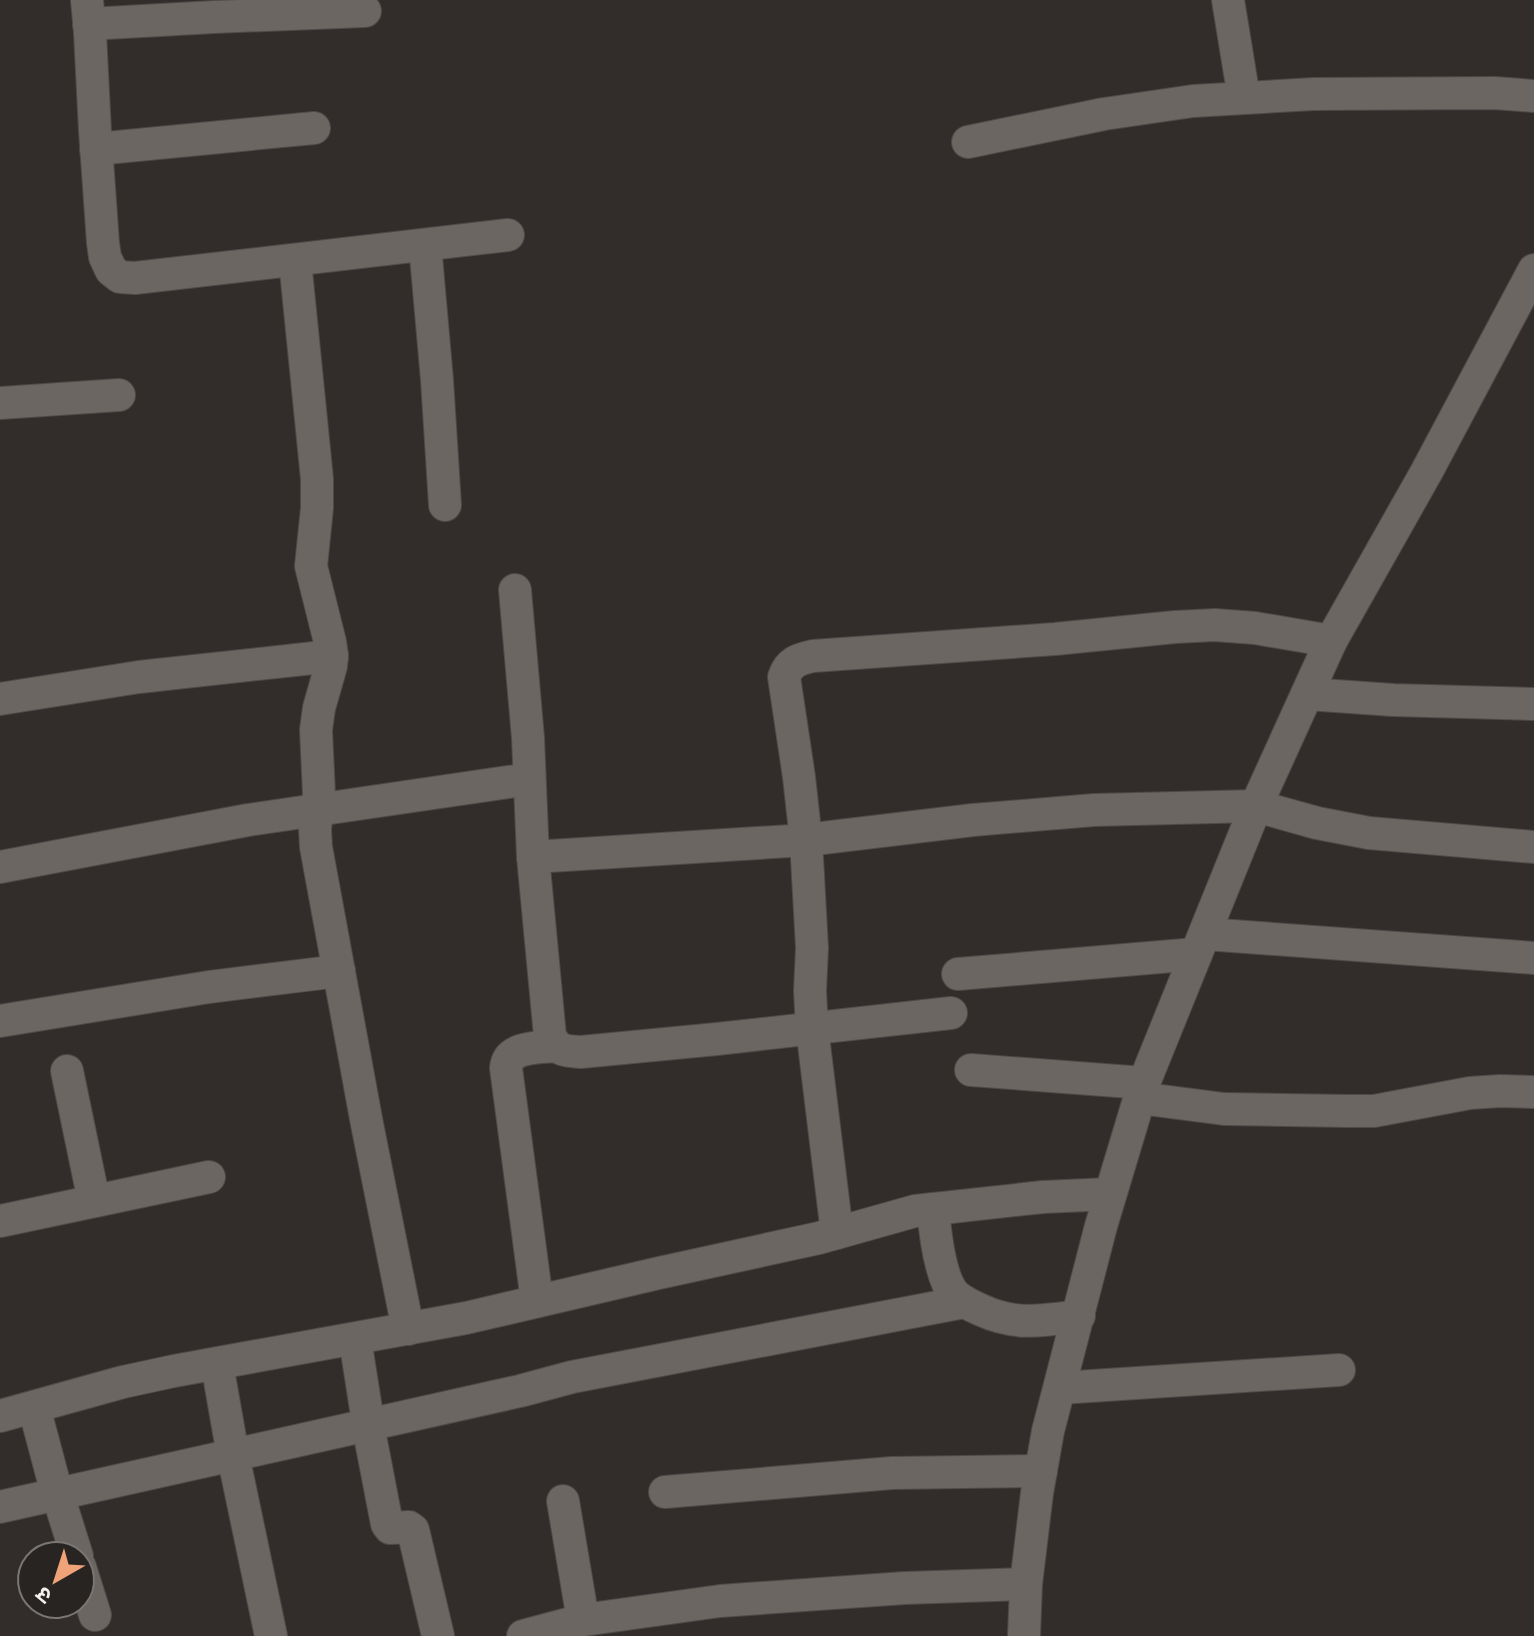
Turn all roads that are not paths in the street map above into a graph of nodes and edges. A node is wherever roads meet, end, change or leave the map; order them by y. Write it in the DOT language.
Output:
graph roads {
  1 [pos="1228,0"];
  2 [pos="365,11"];
  3 [pos="88,12"];
  4 [pos="1534,96"];
  5 [pos="1244,98"];
  6 [pos="314,128"];
  7 [pos="968,142"];
  8 [pos="96,149"];
  9 [pos="508,235"];
  10 [pos="425,245"];
  11 [pos="295,261"];
  12 [pos="1534,271"];
  13 [pos="119,395"];
  14 [pos="0,403"];
  15 [pos="445,505"];
  16 [pos="515,590"];
  17 [pos="1331,641"];
  18 [pos="332,656"];
  19 [pos="1307,694"];
  20 [pos="0,699"];
  21 [pos="1534,704"];
  22 [pos="529,779"];
  23 [pos="1256,806"];
  24 [pos="318,809"];
  25 [pos="806,840"];
  26 [pos="1534,847"];
  27 [pos="533,857"];
  28 [pos="0,867"];
  29 [pos="1200,944"];
  30 [pos="1534,958"];
  31 [pos="339,971"];
  32 [pos="958,974"];
  33 [pos="951,1013"];
  34 [pos="0,1021"];
  35 [pos="812,1028"];
  36 [pos="555,1046"];
  37 [pos="971,1070"];
  38 [pos="67,1071"];
  39 [pos="1141,1091"];
  40 [pos="1534,1092"];
  41 [pos="209,1177"];
  42 [pos="1110,1194"];
  43 [pos="94,1201"];
  44 [pos="933,1209"];
  45 [pos="0,1221"];
  46 [pos="837,1233"];
  47 [pos="537,1301"];
  48 [pos="964,1302"];
  49 [pos="1079,1316"];
  50 [pos="408,1329"];
  51 [pos="355,1339"];
  52 [pos="217,1364"];
  53 [pos="1339,1370"];
  54 [pos="1060,1388"];
  55 [pos="34,1407"];
  56 [pos="0,1416"];
  57 [pos="370,1425"];
  58 [pos="233,1455"];
  59 [pos="1041,1471"];
  60 [pos="665,1492"];
  61 [pos="57,1495"];
  62 [pos="563,1501"];
  63 [pos="0,1507"];
  64 [pos="72,1540"];
  65 [pos="1026,1584"];
  66 [pos="583,1620"];
  67 [pos="271,1636"];
  68 [pos="438,1636"];
  69 [pos="523,1636"];
  70 [pos="1024,1636"];
  1 -- 5 [label="street"];
  2 -- 3 [label="street"];
  3 -- 8 [label="street"];
  4 -- 5 [label="street"];
  5 -- 7 [label="street"];
  6 -- 8 [label="street"];
  8 -- 11 [label="street"];
  9 -- 10 [label="street"];
  10 -- 11 [label="street"];
  10 -- 15 [label="street"];
  11 -- 18 [label="street"];
  12 -- 17 [label="street"];
  13 -- 14 [label="street"];
  16 -- 22 [label="street"];
  17 -- 19 [label="street"];
  17 -- 25 [label="street"];
  18 -- 20 [label="street"];
  18 -- 24 [label="street"];
  19 -- 21 [label="street"];
  19 -- 23 [label="street"];
  22 -- 24 [label="street"];
  22 -- 27 [label="street"];
  23 -- 25 [label="street"];
  23 -- 26 [label="street"];
  23 -- 29 [label="street"];
  24 -- 28 [label="street"];
  24 -- 31 [label="street"];
  25 -- 27 [label="street"];
  25 -- 35 [label="street"];
  27 -- 36 [label="street"];
  29 -- 30 [label="street"];
  29 -- 32 [label="street"];
  29 -- 39 [label="street"];
  31 -- 34 [label="street"];
  31 -- 50 [label="street"];
  33 -- 35 [label="street"];
  35 -- 36 [label="street"];
  35 -- 46 [label="street"];
  36 -- 47 [label="street"];
  37 -- 39 [label="street"];
  38 -- 43 [label="street"];
  39 -- 40 [label="street"];
  39 -- 42 [label="street"];
  41 -- 43 [label="street"];
  42 -- 44 [label="street"];
  42 -- 49 [label="street"];
  43 -- 45 [label="street"];
  44 -- 46 [label="street"];
  44 -- 48 [label="street"];
  46 -- 47 [label="street"];
  47 -- 50 [label="street"];
  48 -- 49 [label="street"];
  48 -- 57 [label="street"];
  49 -- 54 [label="street"];
  50 -- 51 [label="street"];
  51 -- 52 [label="street"];
  51 -- 57 [label="street"];
  52 -- 55 [label="street"];
  52 -- 58 [label="street"];
  53 -- 54 [label="street"];
  54 -- 59 [label="street"];
  55 -- 56 [label="street"];
  55 -- 61 [label="street"];
  57 -- 58 [label="street"];
  57 -- 68 [label="street"];
  58 -- 61 [label="street"];
  58 -- 67 [label="street"];
  59 -- 60 [label="street"];
  59 -- 65 [label="street"];
  61 -- 63 [label="street"];
  61 -- 64 [label="street"];
  62 -- 66 [label="street"];
  65 -- 66 [label="street"];
  65 -- 70 [label="street"];
  66 -- 69 [label="street"];
}
